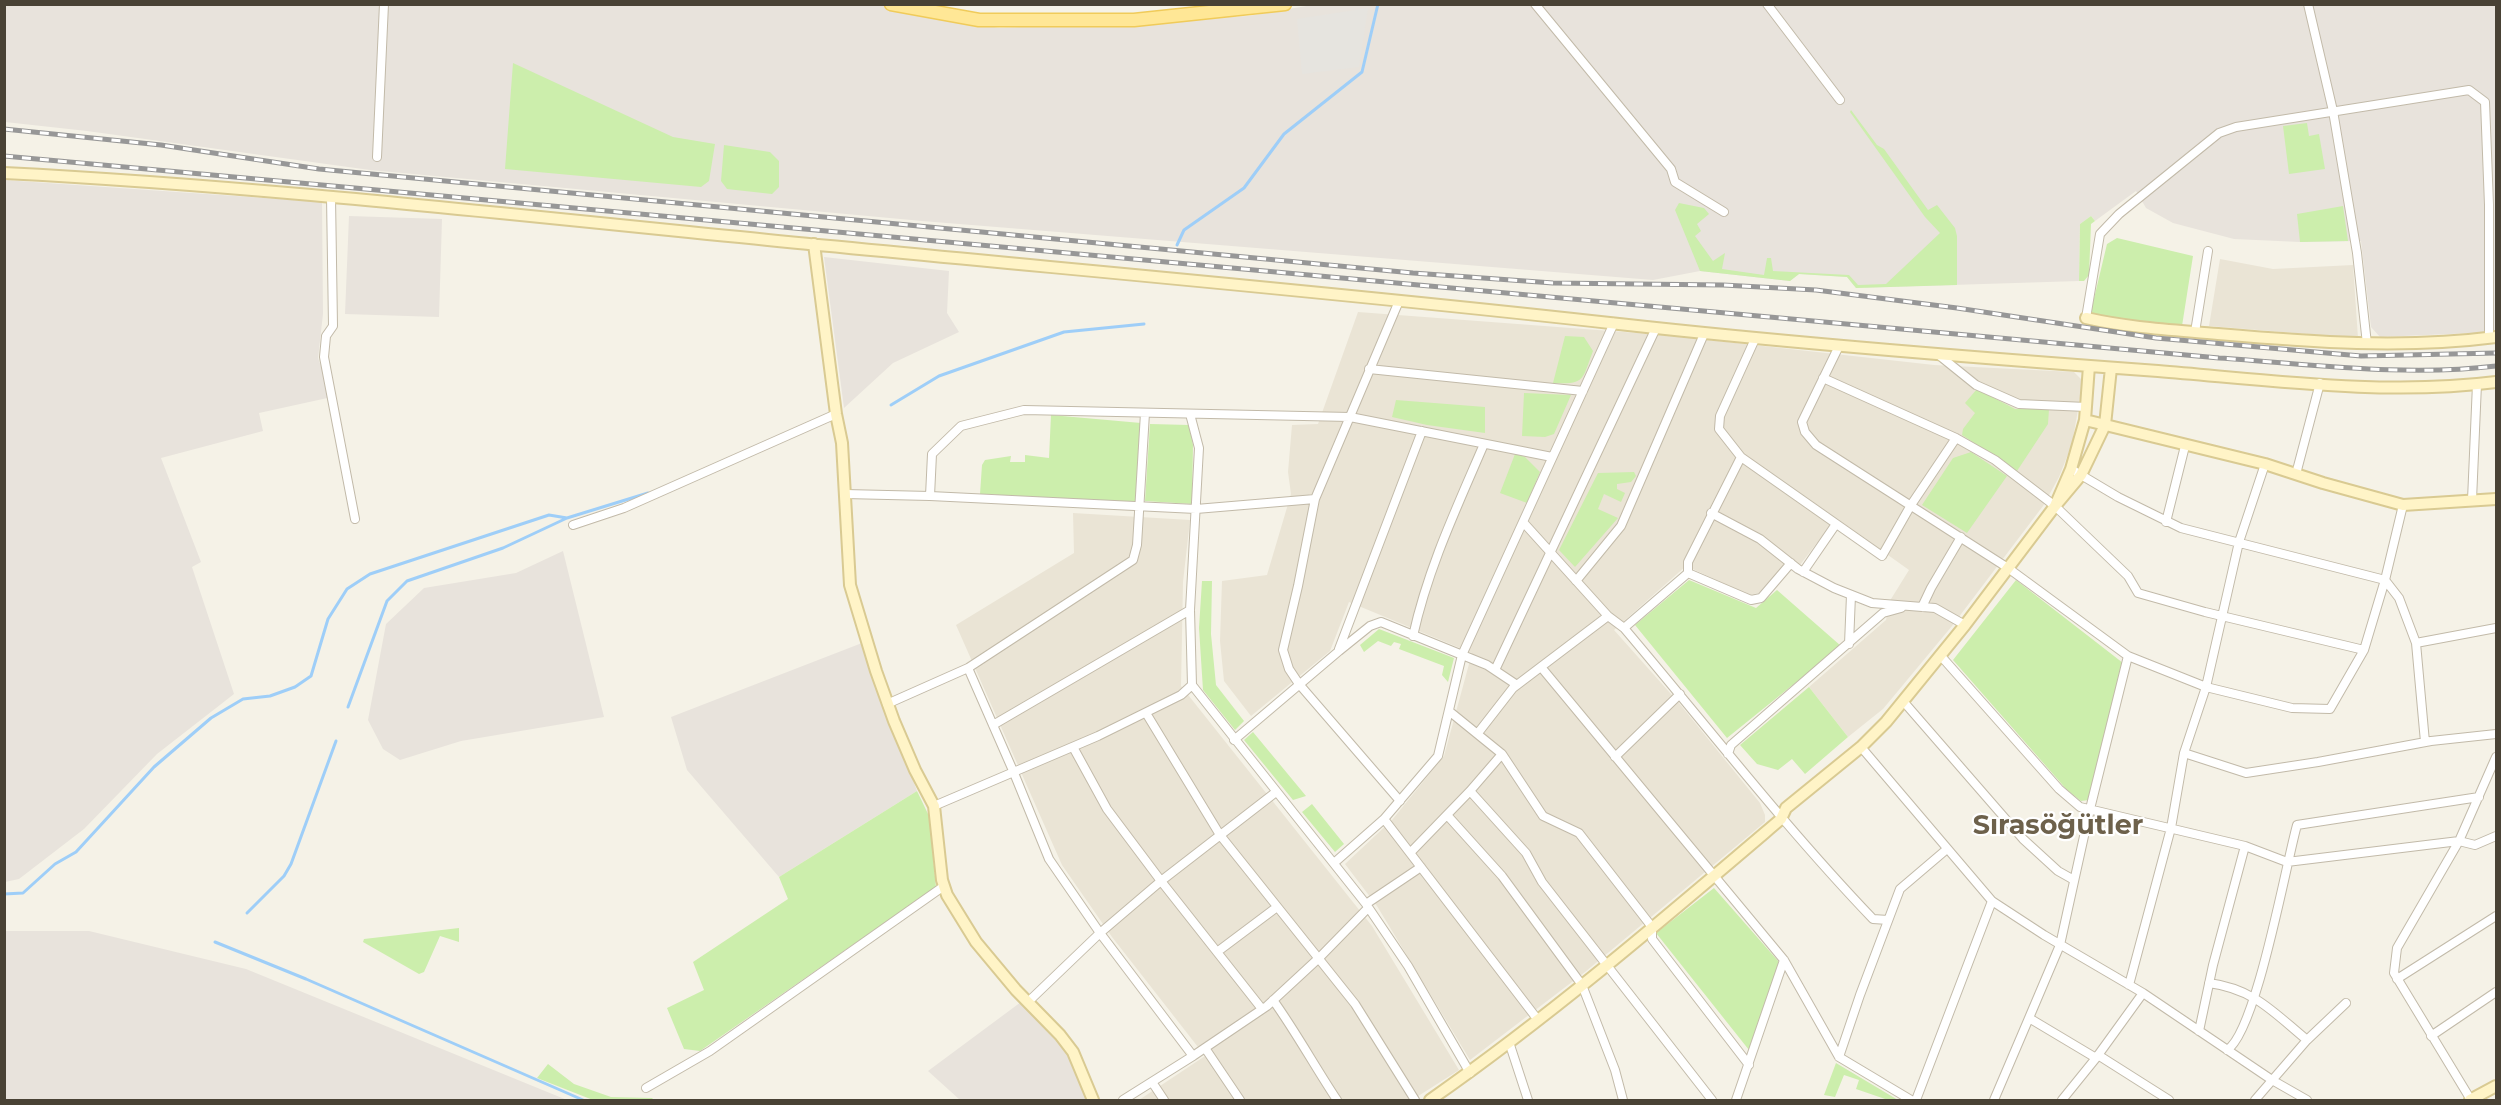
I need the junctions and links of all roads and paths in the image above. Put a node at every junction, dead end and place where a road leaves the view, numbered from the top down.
1 (384, 4) edge
2 (891, 4) edge
3 (1285, 4) edge
4 (1536, 4) edge
5 (1767, 4) edge
6 (2308, 4) edge
7 (1840, 100) dead end
8 (2333, 111) junction
9 (376, 157) dead end
10 (4, 173) edge
11 (331, 197) junction
12 (1724, 212) dead end
13 (814, 244) junction
14 (2208, 251) dead end
15 (1399, 301) junction
16 (2086, 318) joint
17 (1614, 323) junction
18 (1656, 328) junction
19 (2195, 332) junction
20 (1704, 334) junction
21 (2493, 338) edge
22 (1755, 339) junction
23 (2367, 344) junction
24 (1839, 346) junction
25 (1940, 356) junction
26 (2089, 366) junction
27 (2110, 368) junction
28 (1369, 369) junction
29 (1823, 378) junction
30 (2496, 382) edge
31 (2320, 383) junction
32 (2477, 384) junction
33 (1583, 391) junction
34 (2086, 407) junction
35 (1145, 413) junction
36 (836, 414) junction
37 (1190, 414) junction
38 (1350, 417) junction
39 (2085, 420) junction
40 (2105, 425) junction
41 (1422, 431) junction
42 (1956, 438) junction
43 (1484, 444) junction
44 (2185, 446) junction
45 (1741, 457) junction
46 (1552, 458) junction
47 (2265, 464) junction
48 (2071, 469) junction
49 (2296, 474) junction
50 (2081, 475) junction
51 (845, 494) junction
52 (930, 496) junction
53 (1315, 499) junction
54 (2496, 499) edge
55 (2472, 500) junction
56 (1911, 505) junction
57 (2403, 505) junction
58 (2055, 506) junction
59 (1140, 507) junction
60 (1196, 509) junction
61 (1711, 513) junction
62 (355, 519) dead end
63 (1523, 522) junction
64 (2166, 522) junction
65 (1836, 524) junction
66 (573, 525) dead end
67 (1961, 537) junction
68 (2239, 542) junction
69 (1550, 552) junction
70 (1791, 563) junction
71 (2008, 568) junction
72 (1803, 572) junction
73 (1688, 573) junction
74 (1576, 580) junction
75 (2385, 580) junction
76 (1851, 595) junction
77 (1906, 606) junction
78 (1922, 607) junction
79 (1190, 610) junction
80 (2221, 615) junction
81 (1608, 616) junction
82 (1965, 625) junction
83 (1624, 628) junction
84 (2496, 628) edge
85 (1413, 636) junction
86 (2416, 643) junction
87 (1849, 644) junction
88 (2364, 650) junction
89 (1338, 651) junction
90 (1462, 655) junction
91 (1940, 655) junction
92 (2128, 656) junction
93 (1541, 667) junction
94 (968, 668) junction
95 (1495, 670) junction
96 (1299, 684) junction
97 (1192, 685) junction
98 (1517, 685) junction
99 (2206, 687) junction
100 (1680, 694) junction
101 (1903, 701) junction
102 (887, 704) junction
103 (1449, 711) junction
104 (1146, 713) junction
105 (993, 725) junction
106 (1478, 734) junction
107 (2496, 734) edge
108 (1234, 740) junction
109 (2425, 742) junction
110 (1073, 747) junction
111 (1861, 747) junction
112 (2184, 753) junction
113 (1502, 754) junction
114 (1728, 754) junction
115 (1615, 757) junction
116 (2496, 757) edge
117 (1014, 772) junction
118 (1470, 791) junction
119 (1276, 792) junction
120 (2479, 797) junction
121 (1400, 801) junction
122 (934, 806) junction
123 (2090, 809) junction
124 (1447, 815) junction
125 (1384, 819) junction
126 (1780, 819) junction
127 (2170, 828) junction
128 (1220, 835) junction
129 (2496, 836) edge
130 (2459, 841) junction
131 (2245, 846) junction
132 (1947, 849) junction
133 (1410, 853) junction
134 (2287, 862) junction
135 (1334, 863) junction
136 (1421, 867) junction
137 (1713, 877) junction
138 (2074, 880) junction
139 (1161, 881) junction
140 (944, 886) junction
141 (1992, 901) junction
142 (1367, 906) junction
143 (1277, 907) junction
144 (2496, 916) edge
145 (1888, 920) junction
146 (1652, 927) junction
147 (1100, 933) junction
148 (2060, 945) junction
149 (1217, 952) junction
150 (1318, 959) junction
151 (1784, 960) junction
152 (1606, 965) junction
153 (2397, 979) junction
154 (2209, 983) junction
155 (1582, 985) junction
156 (2129, 985) junction
157 (2496, 992) edge
158 (2143, 993) junction
159 (2254, 996) junction
160 (1273, 1000) junction
161 (1028, 1002) junction
162 (2346, 1003) dead end
163 (1262, 1009) junction
164 (2029, 1018) junction
165 (1538, 1020) junction
166 (2199, 1031) junction
167 (2431, 1036) junction
168 (2307, 1040) junction
169 (1509, 1042) junction
170 (1205, 1048) junction
171 (2227, 1050) junction
172 (1193, 1056) junction
173 (1839, 1057) junction
174 (2097, 1057) junction
175 (1749, 1065) junction
176 (1470, 1073) junction
177 (2272, 1080) junction
178 (1152, 1082) junction
179 (2496, 1086) edge
180 (646, 1088) dead end
181 (2470, 1100) edge
182 (1093, 1101) edge
183 (1123, 1101) edge
184 (1164, 1101) edge
185 (1240, 1101) edge
186 (1337, 1101) edge
187 (1415, 1101) edge
188 (1430, 1101) edge
189 (1528, 1101) edge
190 (1623, 1101) edge
191 (1712, 1101) edge
192 (1736, 1101) edge
193 (1911, 1101) edge
194 (1916, 1101) edge
195 (1994, 1101) edge
196 (2062, 1101) edge
197 (2169, 1101) edge
198 (2254, 1101) edge
199 (2307, 1101) edge

1 - 9 street
2 - 3 main road
4 - 12 street
5 - 7 street
6 - 8 street
8 - 16 street
8 - 21 street
8 - 23 street
10 - 11 street
11 - 13 street
11 - 62 street
13 - 15 street
13 - 36 street
14 - 19 street
15 - 17 street
15 - 28 street
16 - 19 street
17 - 18 street
17 - 33 street
18 - 20 street
18 - 69 street
19 - 23 street
20 - 22 street
20 - 74 street
21 - 23 street
22 - 24 street
22 - 45 street
24 - 25 street
24 - 29 street
25 - 26 street
25 - 34 street
26 - 27 street
26 - 34 street
27 - 31 street
27 - 40 street
28 - 33 street
28 - 38 street
29 - 42 street
29 - 56 street
30 - 32 street
31 - 32 street
31 - 49 street
32 - 55 street
33 - 46 street
34 - 39 street
35 - 37 street
35 - 52 street
35 - 59 street
36 - 51 street
36 - 66 street
37 - 38 street
37 - 60 street
38 - 41 street
38 - 53 street
39 - 40 street
39 - 48 street
40 - 44 street
40 - 50 street
41 - 43 street
41 - 89 street
42 - 56 street
42 - 58 street
43 - 46 street
43 - 85 street
44 - 47 street
44 - 64 street
45 - 61 street
45 - 65 street
46 - 63 street
47 - 49 street
47 - 68 street
48 - 50 street
48 - 58 street
49 - 57 street
50 - 58 street
50 - 64 street
51 - 52 street
51 - 102 street
52 - 59 street
53 - 60 street
53 - 96 street
54 - 55 street
55 - 57 street
56 - 65 street
56 - 67 street
57 - 75 street
58 - 71 street
58 - 80 street
59 - 60 street
59 - 94 street
60 - 79 street
61 - 70 street
61 - 73 street
63 - 69 street
63 - 90 street
64 - 68 street
65 - 72 street
67 - 71 street
67 - 78 street
68 - 75 street
68 - 80 street
69 - 74 street
69 - 95 street
70 - 72 street
70 - 73 street
71 - 82 street
71 - 92 street
72 - 76 street
73 - 83 street
74 - 81 street
75 - 86 street
75 - 88 street
76 - 77 street
76 - 87 street
77 - 78 street
77 - 87 street
78 - 82 street
79 - 97 street
79 - 105 street
80 - 88 street
80 - 99 street
81 - 83 street
81 - 93 street
82 - 91 street
83 - 100 street
84 - 86 street
85 - 89 street
85 - 90 street
86 - 109 street
87 - 114 street
88 - 99 street
89 - 96 street
90 - 95 street
90 - 103 street
91 - 101 street
91 - 123 street
92 - 99 street
92 - 123 street
93 - 98 street
93 - 115 street
94 - 102 street
94 - 105 street
95 - 98 street
96 - 108 street
96 - 121 street
97 - 104 street
97 - 108 street
98 - 106 street
99 - 112 street
100 - 114 street
100 - 115 street
101 - 111 street
101 - 138 street
102 - 122 street
103 - 106 street
103 - 121 street
104 - 110 street
104 - 128 street
105 - 117 street
106 - 113 street
107 - 109 street
108 - 119 street
109 - 112 street
110 - 117 street
110 - 139 street
111 - 126 street
111 - 132 street
112 - 127 street
113 - 118 street
113 - 146 street
114 - 126 street
115 - 137 street
116 - 120 street
117 - 122 street
117 - 147 street
118 - 124 street
118 - 152 street
119 - 128 street
119 - 135 street
120 - 130 street
120 - 134 street
121 - 125 street
122 - 140 street
123 - 127 street
123 - 138 street
124 - 133 street
124 - 155 street
125 - 133 street
125 - 135 street
126 - 137 street
126 - 145 street
127 - 131 street
127 - 156 street
128 - 139 street
128 - 143 street
129 - 130 street
130 - 134 street
130 - 153 street
131 - 134 street
131 - 154 street
132 - 141 street
132 - 145 street
133 - 136 street
134 - 159 street
135 - 142 street
136 - 142 street
136 - 165 street
137 - 146 street
137 - 151 street
138 - 148 street
139 - 147 street
139 - 149 street
140 - 161 street
140 - 180 street
141 - 148 street
141 - 194 street
142 - 150 street
142 - 176 street
143 - 149 street
143 - 150 street
144 - 153 street
145 - 173 street
146 - 152 street
146 - 175 street
147 - 161 street
147 - 172 street
148 - 156 street
148 - 164 street
149 - 163 street
150 - 160 street
150 - 187 street
151 - 173 street
151 - 175 street
152 - 155 street
152 - 191 street
153 - 167 street
154 - 159 street
154 - 166 street
155 - 165 street
155 - 190 street
156 - 158 street
157 - 167 street
158 - 166 street
158 - 174 street
159 - 168 street
159 - 171 street
160 - 163 street
160 - 186 street
161 - 182 street
162 - 168 street
163 - 170 street
164 - 174 street
164 - 195 street
165 - 169 street
166 - 171 street
167 - 181 street
168 - 177 street
169 - 176 street
169 - 189 street
170 - 172 street
170 - 185 street
171 - 177 street
172 - 178 street
173 - 193 street
174 - 196 street
174 - 197 street
175 - 192 street
176 - 188 street
177 - 198 street
177 - 199 street
178 - 183 street
178 - 184 street
179 - 181 street

